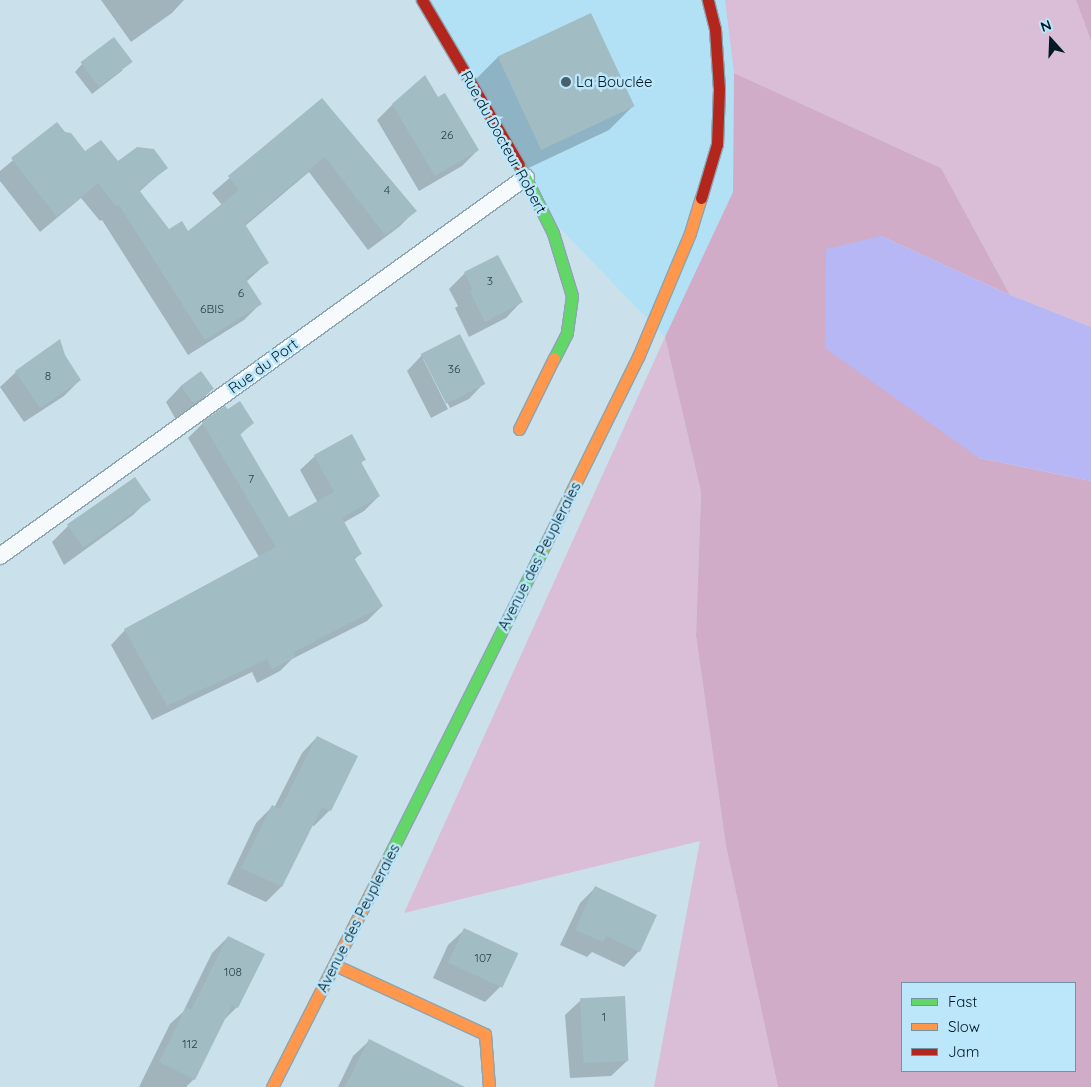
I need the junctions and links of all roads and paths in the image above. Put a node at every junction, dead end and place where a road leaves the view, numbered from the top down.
1 (422, 0) edge
2 (708, 0) edge
3 (526, 177) junction
4 (519, 430) dead end
5 (0, 556) edge
6 (335, 965) junction
7 (272, 1087) edge
8 (489, 1087) edge

1 - 3 street, Rue du Docteur Robert
2 - 6 street, Avenue des Peupleraies
3 - 4 street, Rue du Docteur Robert
3 - 5 lane, Rue du Port
6 - 7 street, Avenue des Peupleraies
6 - 8 street

